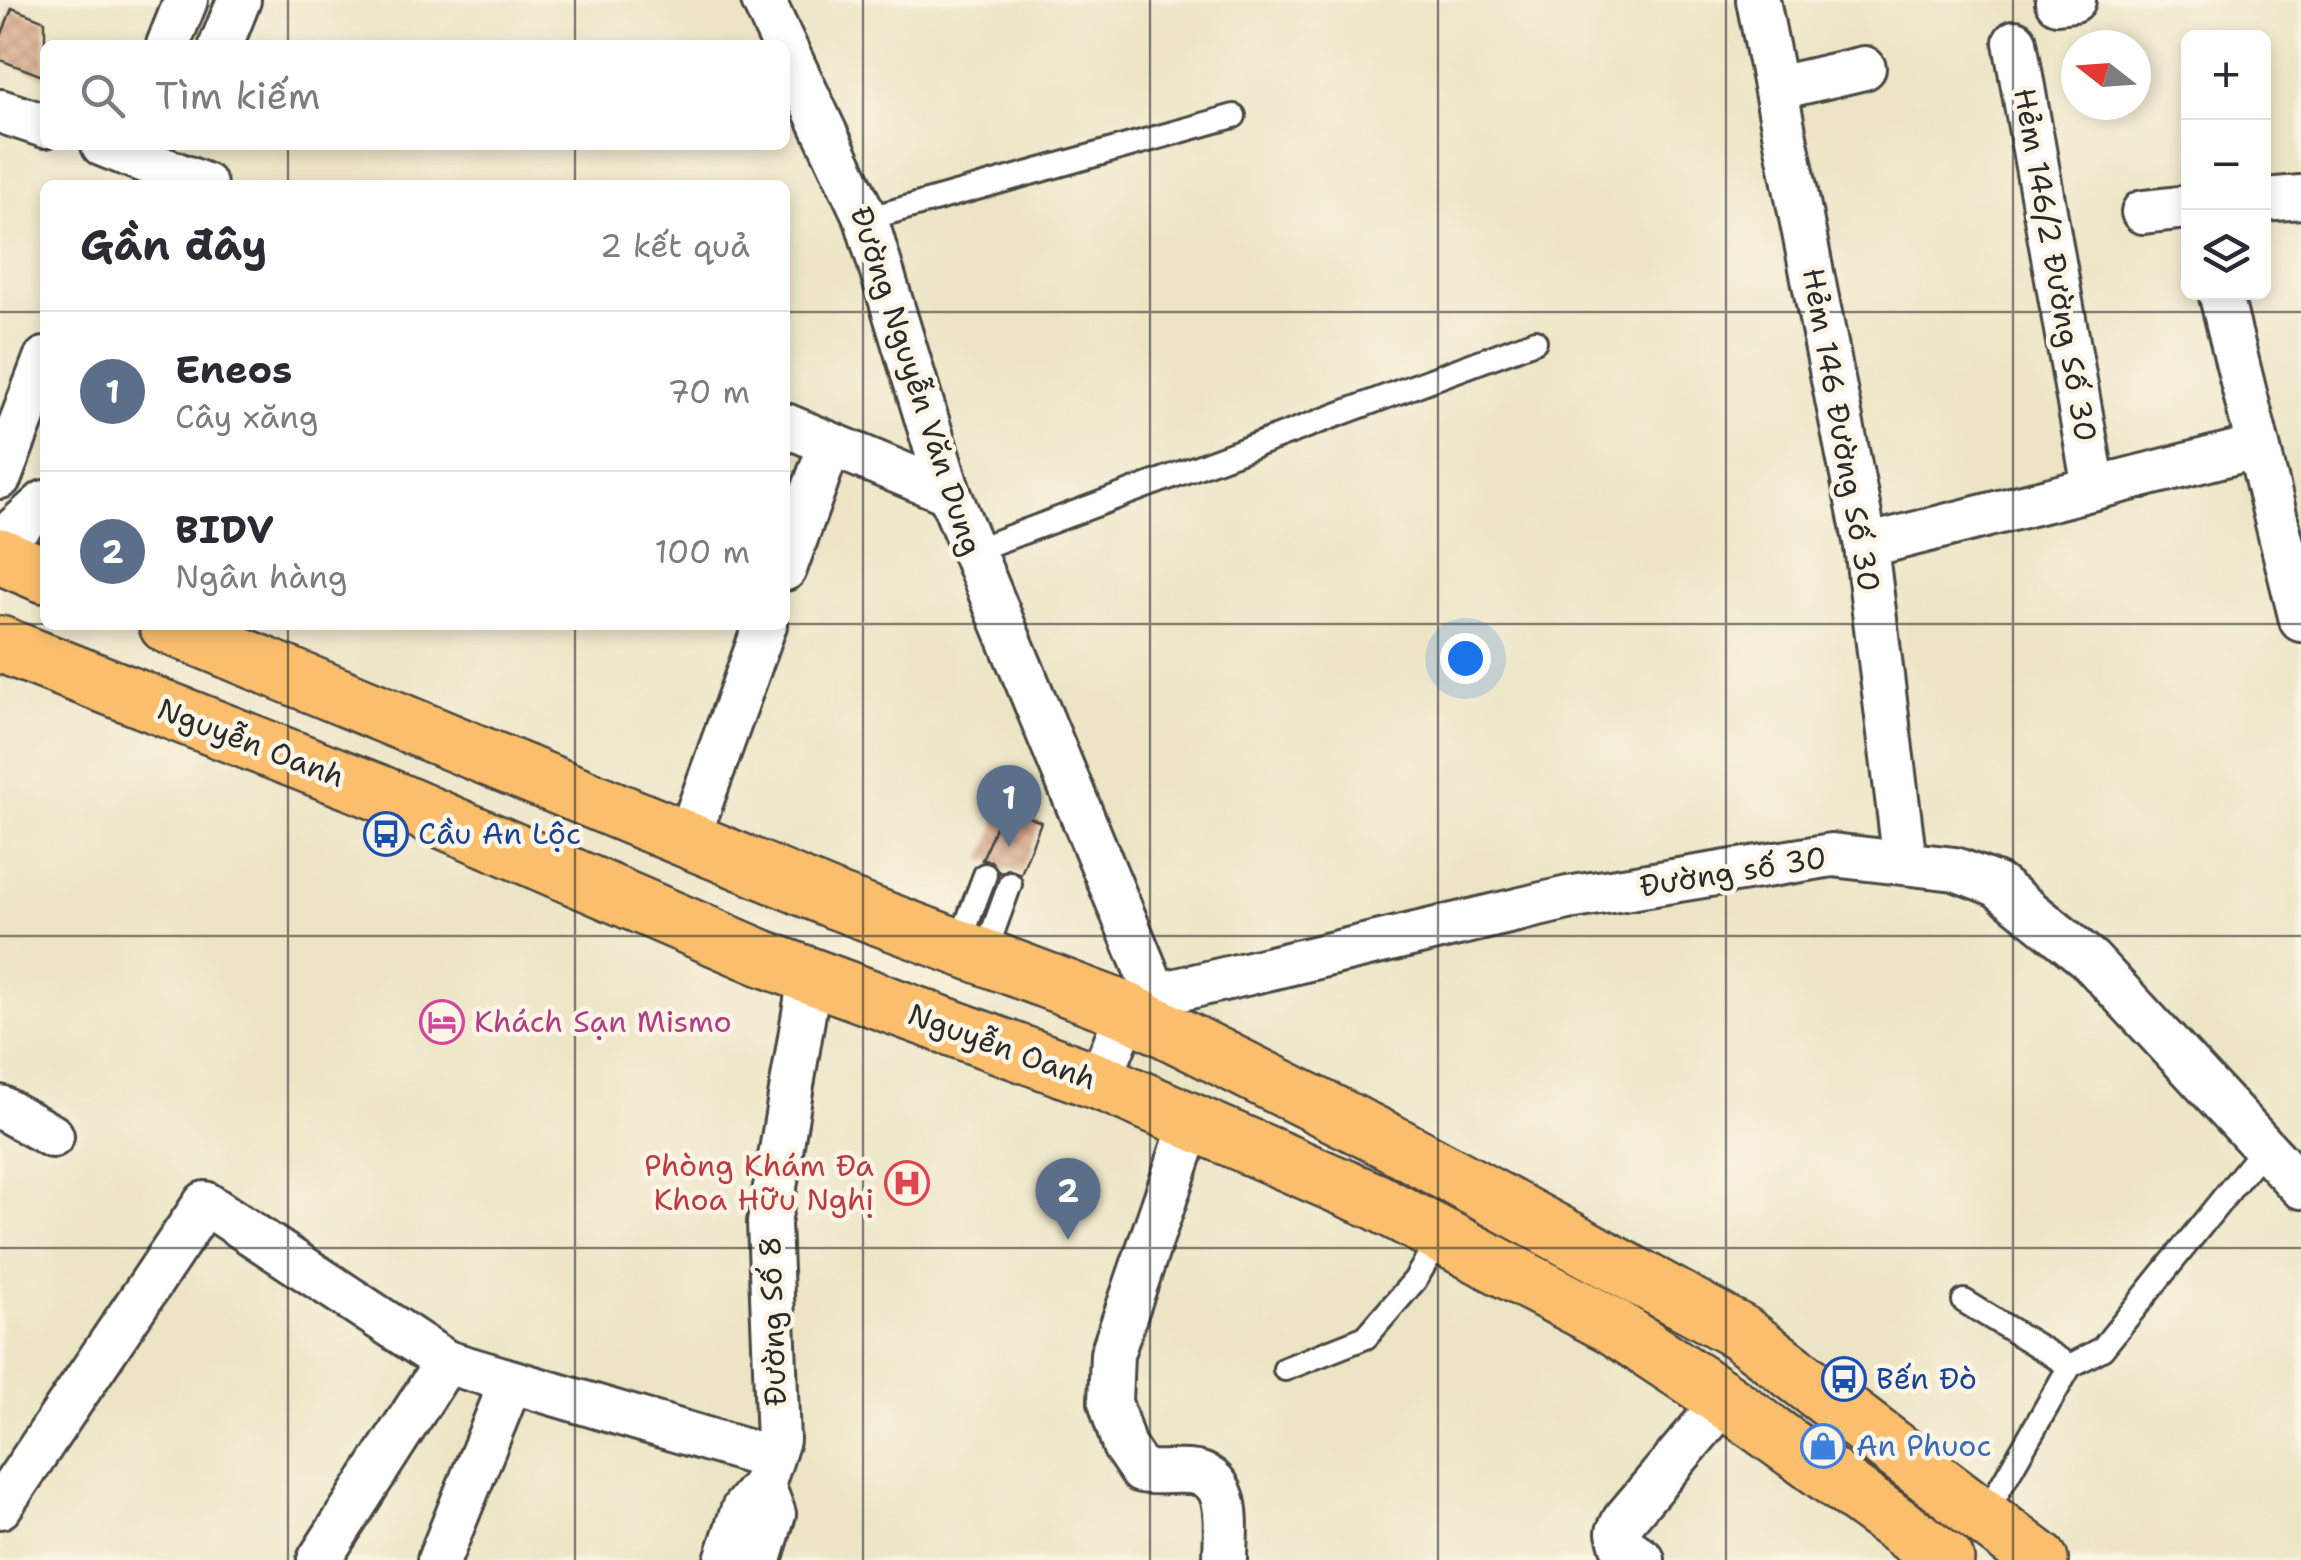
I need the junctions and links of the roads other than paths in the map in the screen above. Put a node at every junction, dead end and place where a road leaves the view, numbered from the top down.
1 (186, 0) edge
2 (239, 0) edge
3 (763, 0) edge
4 (1758, 0) edge
5 (170, 40) edge
6 (223, 40) edge
7 (781, 40) edge
8 (2015, 42) dead end
9 (790, 59) edge
10 (1864, 68) dead end
11 (1778, 88) junction
12 (0, 112) edge
13 (1234, 116) dead end
14 (40, 124) edge
15 (117, 157) edge
16 (182, 172) edge
17 (2301, 197) edge
18 (2271, 199) edge
19 (2181, 209) edge
20 (2143, 212) dead end
21 (866, 219) junction
22 (2222, 300) edge
23 (1535, 341) dead end
24 (40, 372) edge
25 (790, 428) edge
26 (830, 444) junction
27 (2256, 447) junction
28 (0, 477) edge
29 (2094, 488) junction
30 (948, 493) junction
31 (40, 506) edge
32 (2292, 541) edge
33 (0, 542) edge
34 (1866, 546) junction
35 (972, 551) junction
36 (790, 554) edge
37 (0, 556) edge
38 (40, 573) edge
39 (2301, 620) edge
40 (179, 630) edge
41 (763, 630) edge
42 (0, 644) edge
43 (688, 839) junction
44 (1905, 863) junction
45 (985, 875) dead end
46 (1010, 884) dead end
47 (838, 902) junction
48 (970, 952) junction
49 (810, 977) junction
50 (1142, 1003) junction
51 (1099, 1082) junction
52 (0, 1107) edge
53 (1191, 1124) junction
54 (52, 1136) dead end
55 (2262, 1150) junction
56 (2301, 1187) edge
57 (1442, 1235) junction
58 (1964, 1302) dead end
59 (446, 1362) junction
60 (2070, 1366) junction
61 (1285, 1369) dead end
62 (511, 1382) junction
63 (1725, 1400) junction
64 (766, 1472) junction
65 (0, 1506) edge
66 (1984, 1518) junction
67 (318, 1560) edge
68 (439, 1560) edge
69 (726, 1560) edge
70 (760, 1560) edge
71 (1224, 1560) edge
72 (1643, 1560) edge
73 (1946, 1560) edge
74 (2040, 1560) edge

1 - 5 street
2 - 6 street
3 - 7 street, Đường Nguyễn Văn Dung
4 - 11 street, Hẻm 146 Đường Số 30
8 - 29 street, Hẻm 146/2 Đường Số 30
9 - 21 street, Đường Nguyễn Văn Dung
10 - 11 street
11 - 34 street, Hẻm 146 Đường Số 30
12 - 14 street
13 - 21 lane
15 - 16 street
17 - 18 street
19 - 20 street
21 - 30 street, Đường Nguyễn Văn Dung
22 - 27 street
23 - 35 lane
24 - 28 street
25 - 26 street
26 - 30 street
26 - 36 street
27 - 29 street
27 - 32 street
29 - 34 street
30 - 35 street, Đường Nguyễn Văn Dung
31 - 33 street
32 - 39 street
34 - 44 street, Hẻm 146 Đường Số 30
35 - 50 street, Đường Nguyễn Văn Dung
37 - 38 main road
40 - 43 main road
41 - 43 street
42 - 49 main road, Nguyễn Oanh
43 - 47 main road
44 - 50 street, Đường số 30
44 - 55 street, Đường số 30
45 - 48 lane
46 - 48 lane
47 - 48 main road
47 - 49 main road
48 - 50 main road
49 - 51 main road, Nguyễn Oanh
49 - 64 street, Đường Số 8
50 - 51 street
50 - 66 main road
51 - 53 main road, Nguyễn Oanh
52 - 54 street
53 - 57 main road, Nguyễn Oanh
53 - 71 street
55 - 56 street, Đường số 30
55 - 60 lane
57 - 61 lane
57 - 63 main road, Nguyễn Oanh
58 - 60 lane
59 - 62 street
59 - 65 street
59 - 67 street
60 - 66 lane
62 - 64 street
62 - 68 street
63 - 72 street
63 - 73 main road, Nguyễn Oanh
64 - 69 street
64 - 70 street
66 - 74 main road

